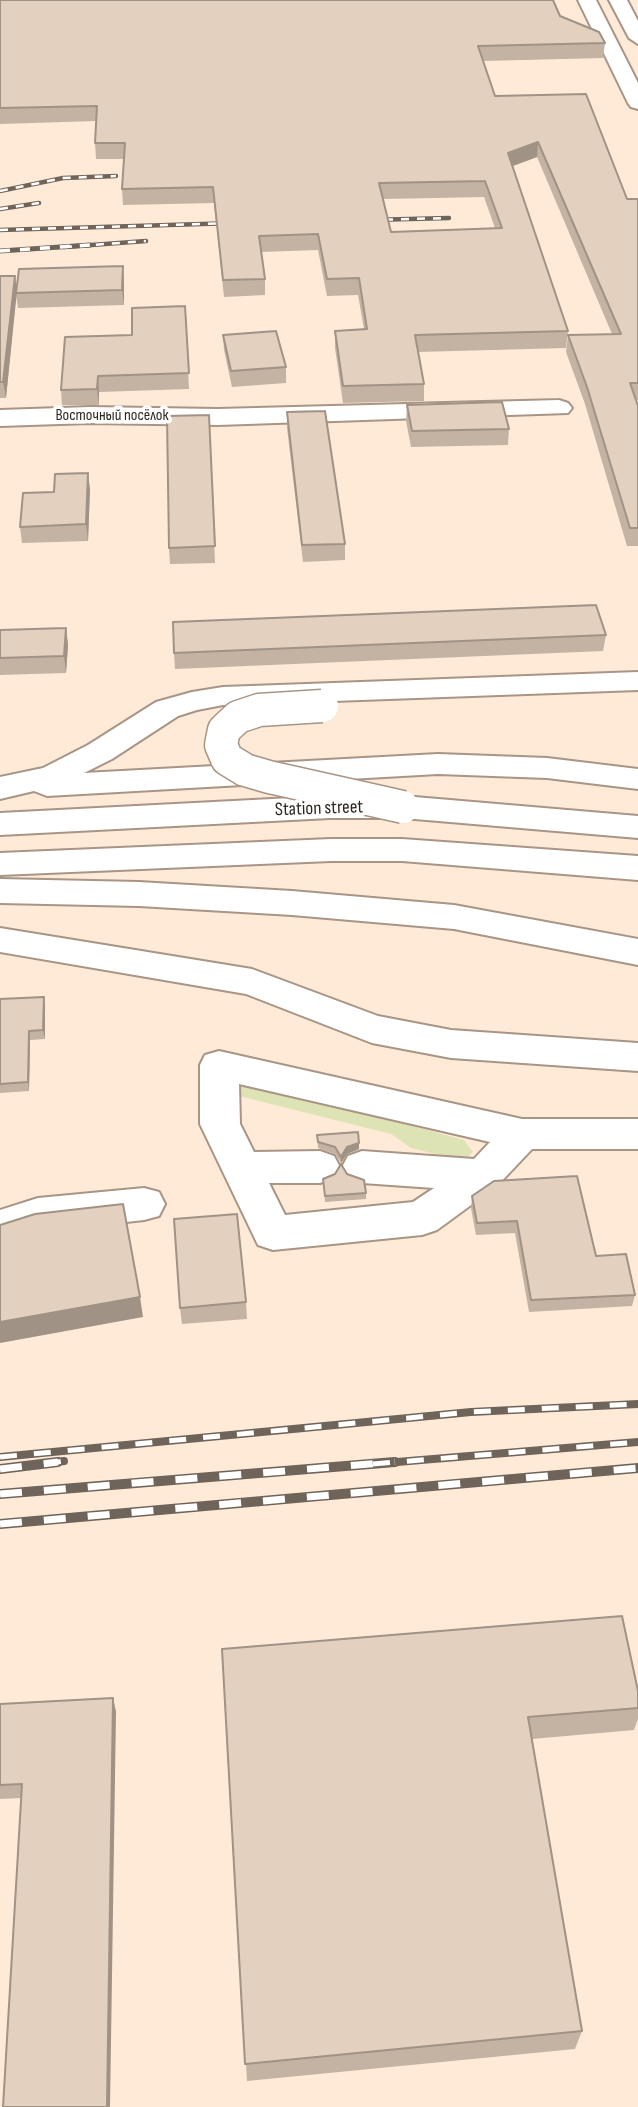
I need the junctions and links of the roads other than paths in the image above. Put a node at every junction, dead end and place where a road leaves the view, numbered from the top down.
1 (587, 0) edge
2 (618, 0) edge
3 (638, 38) edge
4 (638, 103) edge
5 (559, 408) dead end
6 (0, 418) edge
7 (638, 681) edge
8 (638, 694) edge
9 (638, 779) edge
10 (0, 789) edge
11 (403, 807) junction
12 (0, 824) edge
13 (638, 827) edge
14 (0, 864) edge
15 (638, 868) edge
16 (0, 891) edge
17 (0, 940) edge
18 (638, 952) edge
19 (638, 1057) edge
20 (522, 1134) junction
21 (638, 1134) edge
22 (320, 1167) dead end
23 (362, 1167) dead end
24 (242, 1168) junction
25 (482, 1175) junction
26 (144, 1203) dead end
27 (0, 1227) edge

1 - 4 main road
2 - 3 main road
5 - 6 main road, Восточный посёлок
7 - 10 main road
8 - 11 main road, bridge
9 - 10 main road
11 - 12 main road, Station street, bridge
11 - 13 main road, Station street
14 - 15 main road
16 - 18 main road
17 - 19 main road
20 - 21 main road
20 - 24 main road
20 - 25 main road
22 - 24 main road
23 - 25 main road
24 - 25 main road
26 - 27 main road

